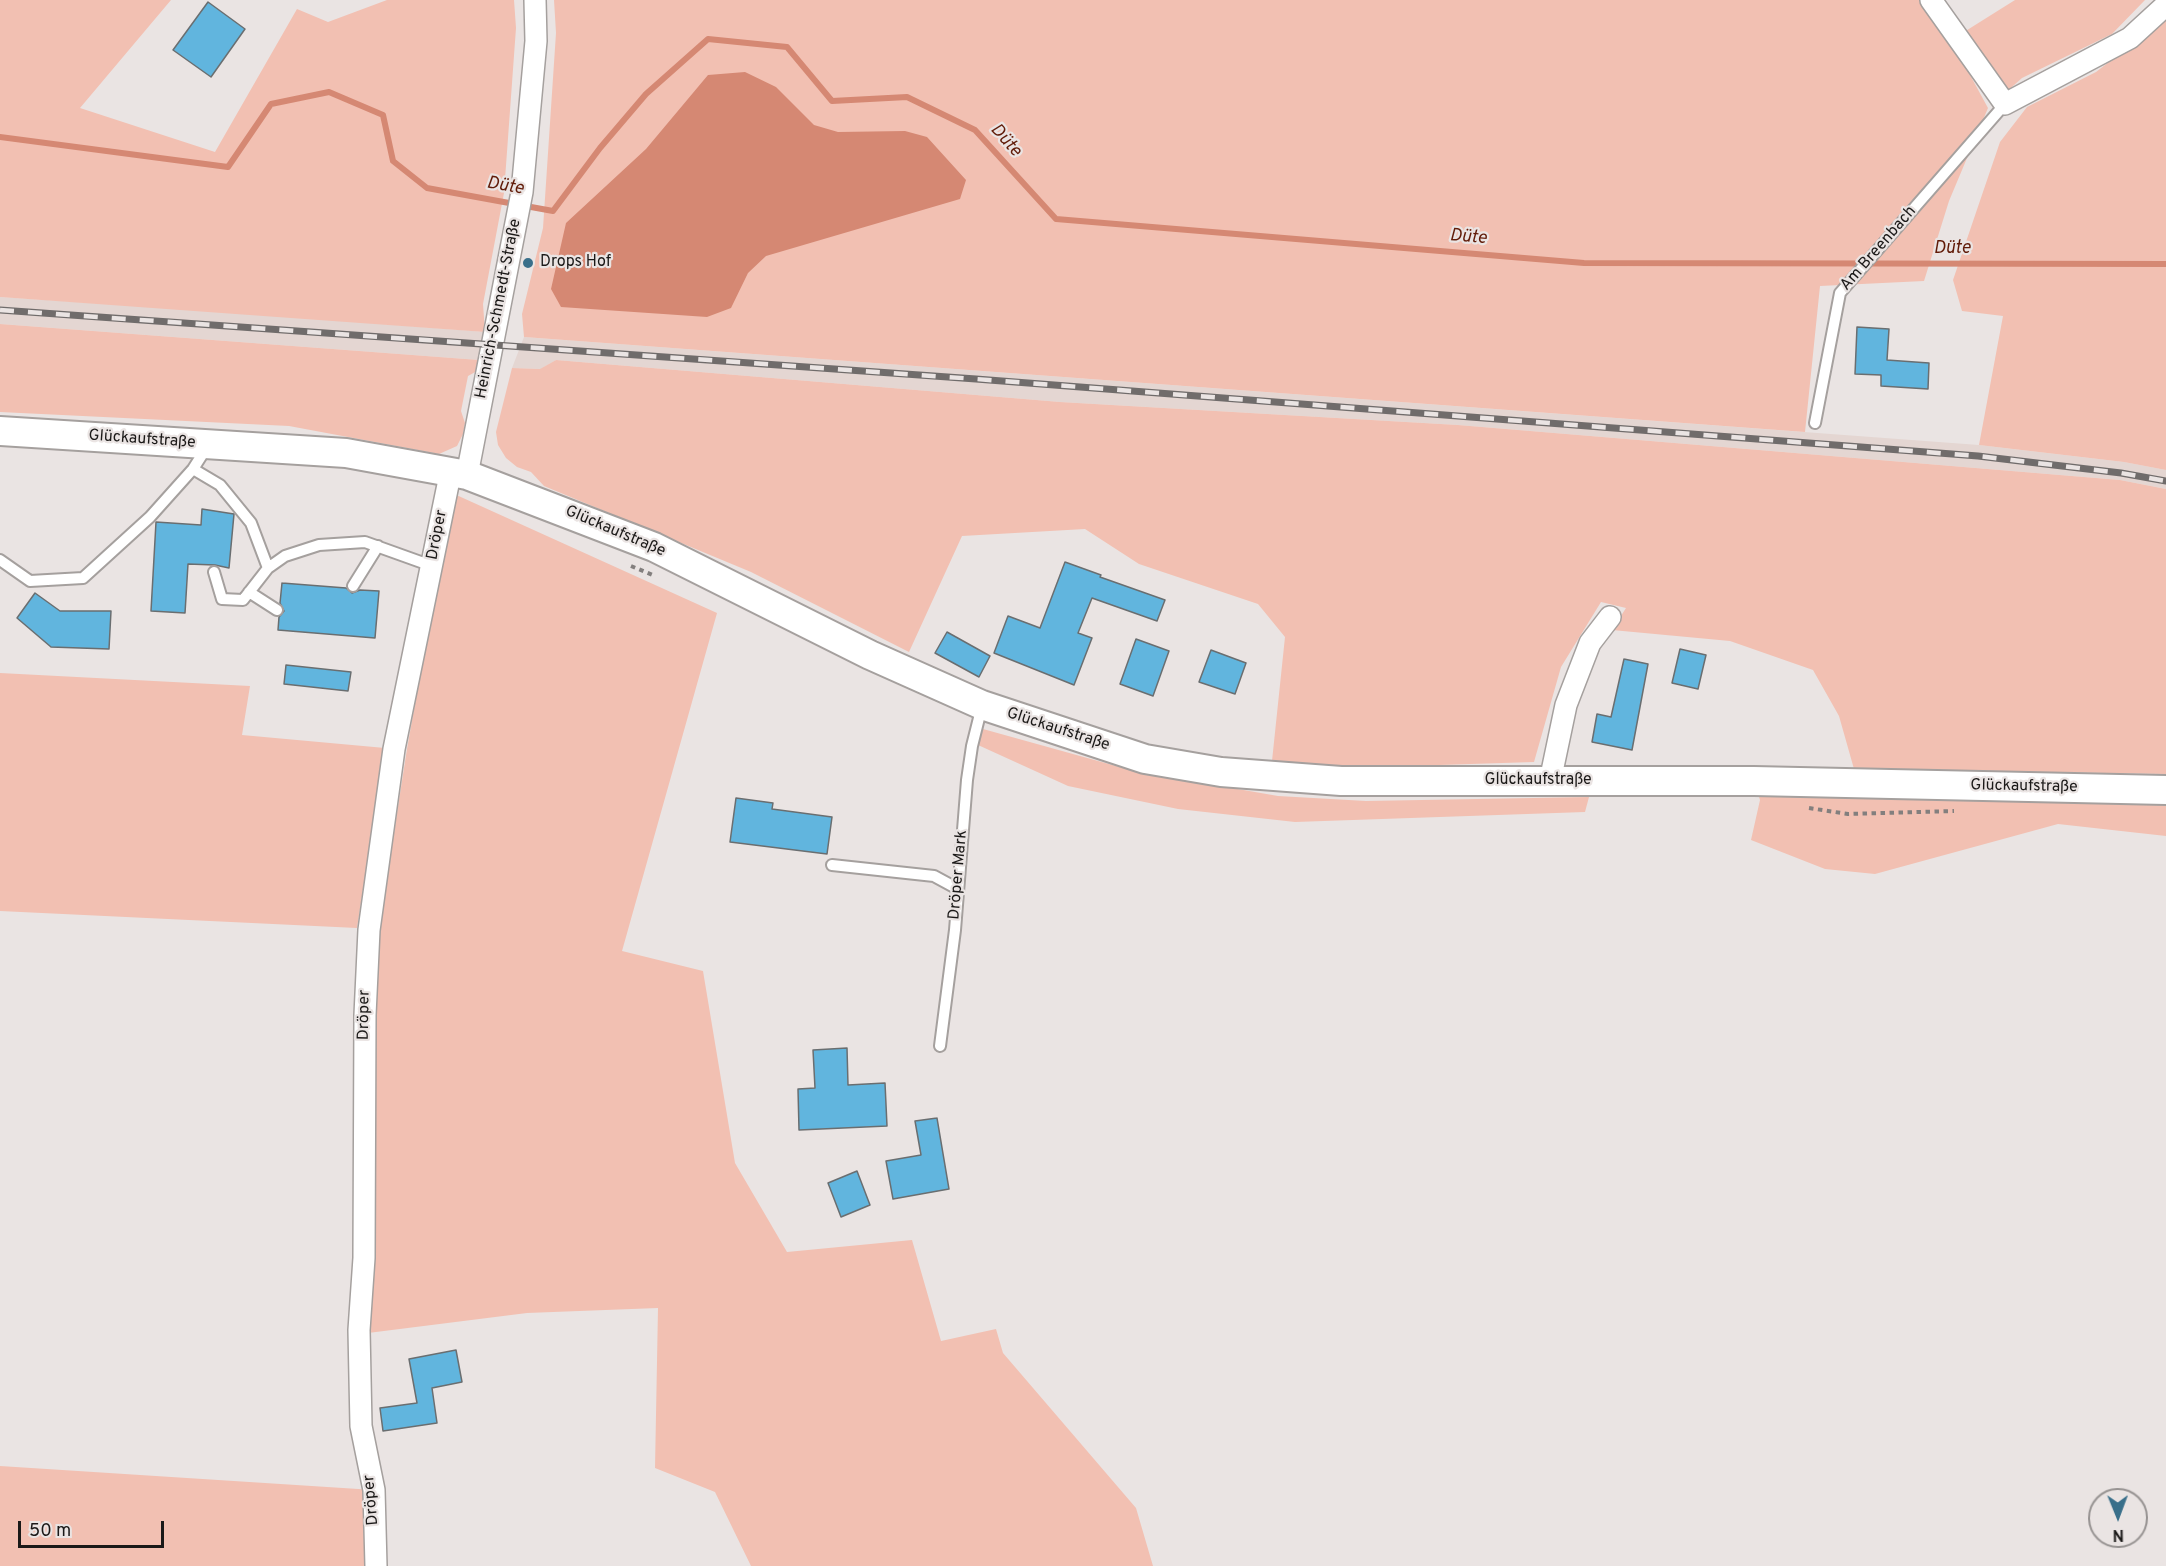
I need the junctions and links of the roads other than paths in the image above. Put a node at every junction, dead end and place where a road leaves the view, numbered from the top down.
1 (535, 0) edge
2 (1931, 0) edge
3 (2166, 4) edge
4 (2004, 104) junction
5 (1815, 423) dead end
6 (0, 431) edge
7 (209, 444) junction
8 (193, 469) junction
9 (459, 472) junction
10 (378, 546) junction
11 (0, 560) edge
12 (432, 566) junction
13 (267, 568) junction
14 (214, 572) dead end
15 (353, 586) dead end
16 (249, 592) junction
17 (277, 610) dead end
18 (1610, 617) dead end
19 (982, 705) junction
20 (1550, 781) junction
21 (2166, 790) edge
22 (832, 865) dead end
23 (958, 889) junction
24 (940, 1046) dead end
25 (376, 1566) edge

1 - 9 street, Heinrich-Schmedt-Straße
2 - 4 street
3 - 4 street, Am Breenbach
4 - 5 lane, Am Breenbach
6 - 7 main road, Glückaufstraße
7 - 8 lane
7 - 9 main road, Glückaufstraße
8 - 11 lane
8 - 13 lane
9 - 12 street, Dröper
9 - 19 main road, Glückaufstraße
10 - 12 lane
10 - 13 lane
10 - 15 lane
12 - 25 street, Dröper
13 - 16 lane
14 - 16 lane
16 - 17 lane
18 - 20 street
19 - 20 main road, Glückaufstraße
19 - 23 lane, Dröper Mark
20 - 21 main road, Glückaufstraße
22 - 23 lane
23 - 24 lane, Dröper Mark

